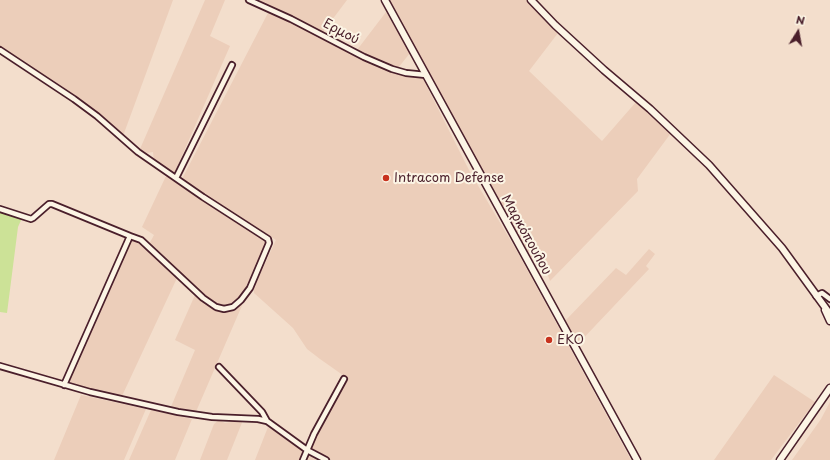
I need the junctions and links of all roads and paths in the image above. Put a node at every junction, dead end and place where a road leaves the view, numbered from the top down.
1 (249, 0) edge
2 (385, 0) edge
3 (531, 0) edge
4 (0, 50) edge
5 (232, 65) dead end
6 (426, 75) junction
7 (176, 178) junction
8 (0, 209) edge
9 (130, 236) junction
10 (816, 296) junction
11 (830, 299) edge
12 (824, 307) junction
13 (830, 314) edge
14 (830, 321) edge
15 (0, 366) edge
16 (219, 367) dead end
17 (344, 379) dead end
18 (64, 385) junction
19 (830, 388) edge
20 (267, 421) junction
21 (307, 450) junction
22 (303, 460) edge
23 (326, 460) edge
24 (637, 460) edge
25 (780, 460) edge

1 - 6 street, Ερμού
2 - 6 street, Μαρκόπουλου
3 - 10 street
4 - 7 street
5 - 7 street
6 - 24 street, Μαρκόπουλου
7 - 9 street
8 - 9 street
9 - 18 street
10 - 11 street
10 - 12 street
12 - 13 street
12 - 14 street
15 - 18 street
16 - 20 street
17 - 21 street
18 - 20 street
19 - 25 street
20 - 21 street
21 - 22 street
21 - 23 street

